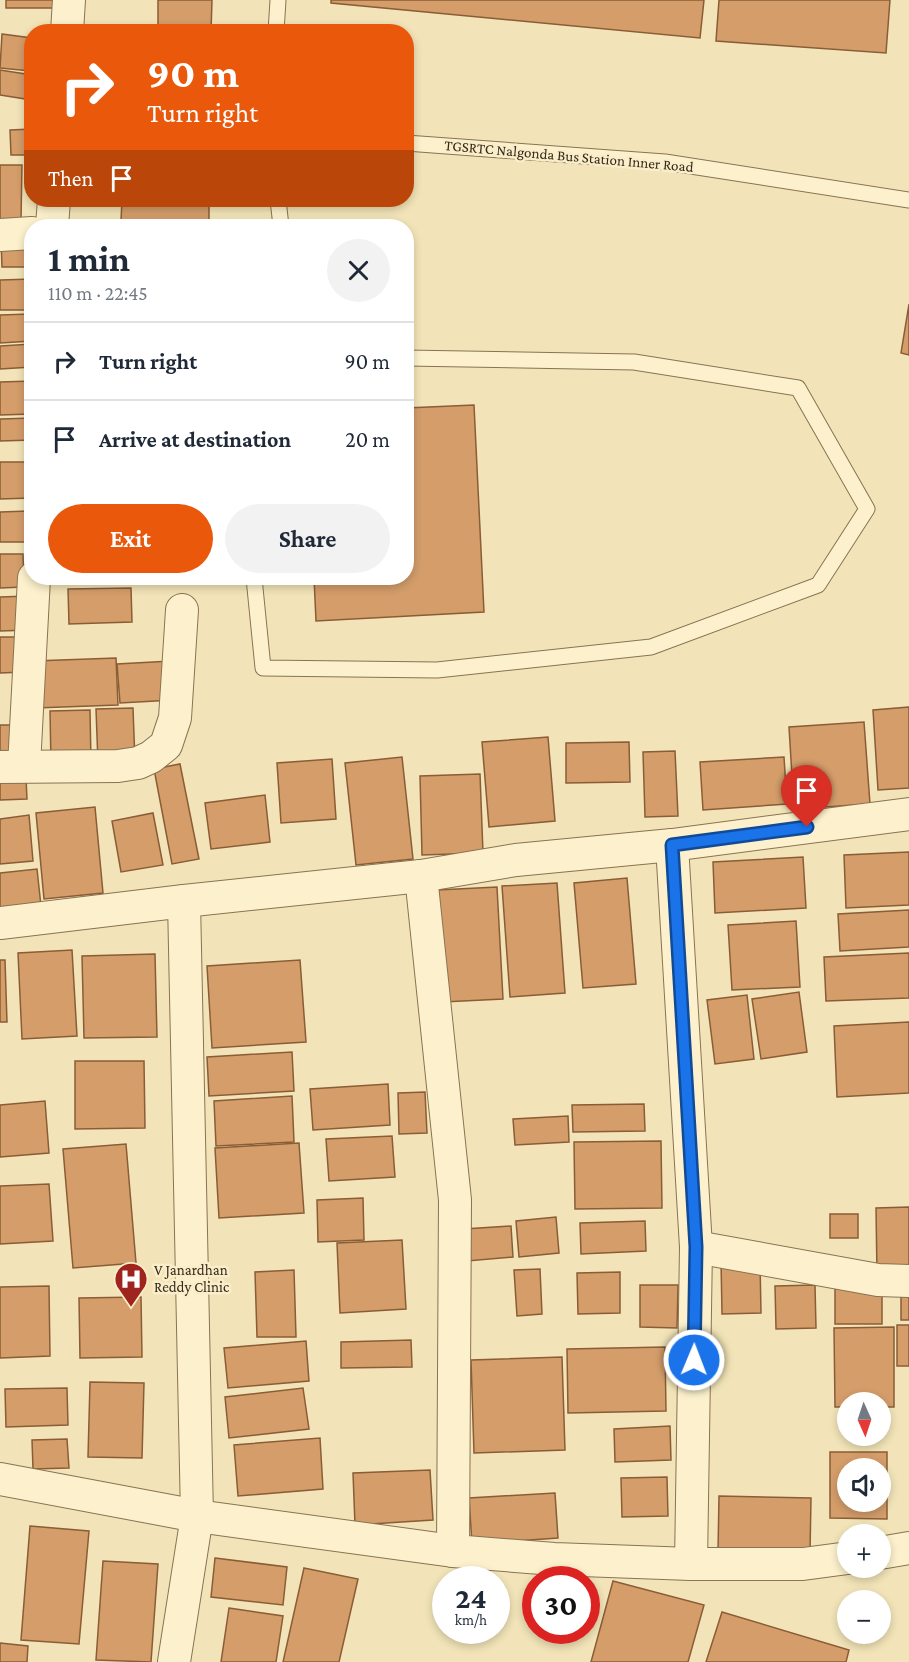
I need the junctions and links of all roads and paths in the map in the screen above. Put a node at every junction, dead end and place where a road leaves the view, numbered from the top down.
1 (69, 0) edge
2 (278, 0) edge
3 (68, 24) edge
4 (276, 24) edge
5 (414, 144) edge
6 (909, 200) edge
7 (24, 233) edge
8 (0, 234) edge
9 (414, 358) edge
10 (33, 585) edge
11 (255, 585) edge
12 (182, 610) dead end
13 (12, 766) edge
14 (909, 814) edge
15 (672, 845) junction
16 (421, 876) junction
17 (184, 900) junction
18 (0, 923) edge
19 (696, 1247) junction
20 (909, 1281) edge
21 (0, 1479) edge
22 (197, 1516) junction
23 (909, 1548) edge
24 (891, 1550) edge
25 (453, 1551) junction
26 (837, 1559) edge
27 (691, 1564) junction
28 (174, 1662) edge

1 - 3 street
2 - 4 lane
5 - 6 lane, TGSRTC Nalgonda Bus Station Inner Road
7 - 8 street
9 - 11 lane
10 - 13 street
12 - 13 street
14 - 15 street
15 - 16 street
15 - 19 street
16 - 17 street
16 - 25 street
17 - 18 street
17 - 22 street
19 - 20 street
19 - 27 street
21 - 22 street
22 - 25 street
22 - 28 street
23 - 24 street
25 - 27 street
26 - 27 street

